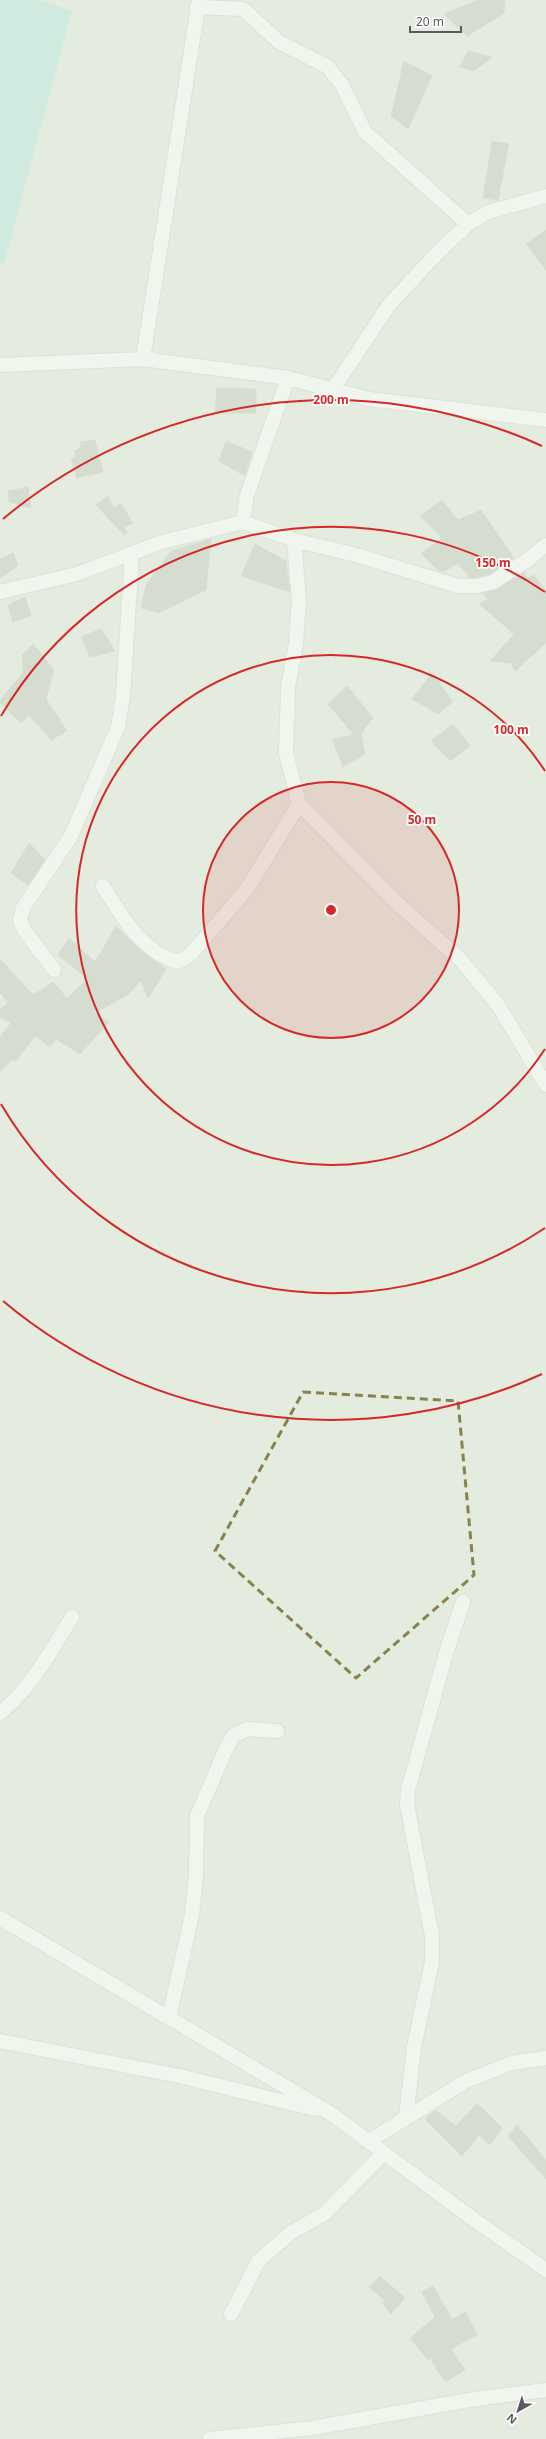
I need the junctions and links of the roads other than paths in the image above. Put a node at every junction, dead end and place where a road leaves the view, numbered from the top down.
1 (198, 3) edge
2 (546, 196) edge
3 (468, 224) junction
4 (143, 359) junction
5 (0, 365) edge
6 (288, 378) junction
7 (332, 391) junction
8 (546, 420) edge
9 (243, 522) junction
10 (294, 540) junction
11 (546, 545) edge
12 (132, 553) junction
13 (0, 592) edge
14 (299, 804) junction
15 (103, 886) dead end
16 (54, 970) dead end
17 (546, 1085) edge
18 (463, 1602) dead end
19 (72, 1617) dead end
20 (0, 1713) edge
21 (277, 1731) dead end
22 (0, 1918) edge
23 (169, 2018) junction
24 (0, 2041) edge
25 (546, 2058) edge
26 (330, 2113) junction
27 (406, 2117) junction
28 (369, 2142) junction
29 (384, 2153) junction
30 (546, 2270) edge
31 (230, 2314) dead end
32 (546, 2390) edge
33 (210, 2439) edge

1 - 3 street
1 - 4 street
2 - 3 street
3 - 7 street
4 - 5 street
4 - 6 street
6 - 7 street
6 - 9 street
7 - 8 street
9 - 10 street
9 - 12 street
10 - 11 street
10 - 14 street
12 - 13 street
12 - 16 street
14 - 15 street
14 - 17 street
18 - 27 street
19 - 20 street
21 - 23 street
22 - 23 street
23 - 26 street
24 - 26 street
25 - 27 street
26 - 28 street
27 - 28 street
28 - 29 street
29 - 30 street
29 - 31 street
32 - 33 street

